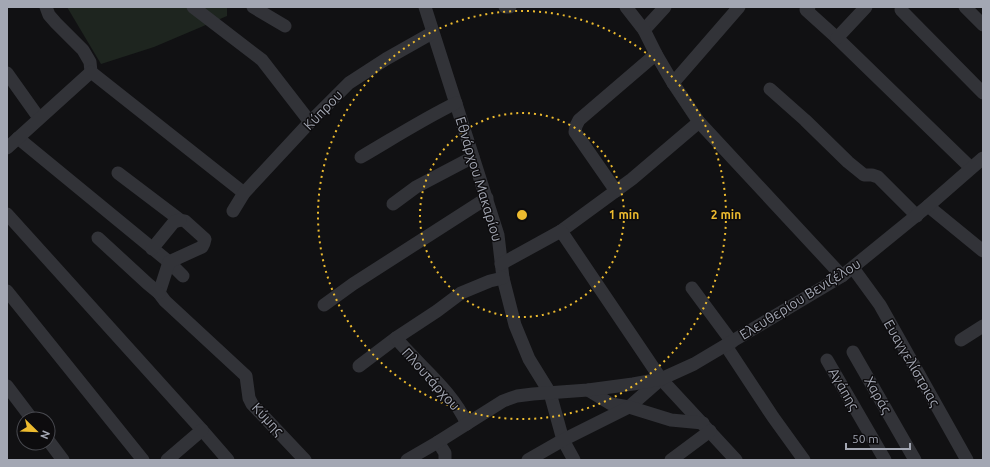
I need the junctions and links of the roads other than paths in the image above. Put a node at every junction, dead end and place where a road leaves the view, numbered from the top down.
1 (46, 7) edge
2 (193, 7) edge
3 (253, 7) edge
4 (425, 7) edge
5 (505, 7) edge
6 (510, 7) edge
7 (626, 7) edge
8 (665, 7) edge
9 (739, 7) edge
10 (866, 7) edge
11 (965, 7) edge
12 (806, 8) edge
13 (901, 10) dead end
14 (983, 24) edge
15 (285, 26) dead end
16 (644, 30) junction
17 (432, 33) junction
18 (837, 38) junction
19 (656, 54) junction
20 (90, 72) junction
21 (7, 73) edge
22 (673, 83) junction
23 (770, 89) dead end
24 (983, 93) edge
25 (456, 103) junction
26 (39, 118) junction
27 (310, 122) junction
28 (699, 122) junction
29 (18, 138) junction
30 (7, 148) edge
31 (361, 157) dead end
32 (473, 157) junction
33 (983, 158) edge
34 (971, 168) junction
35 (118, 173) dead end
36 (616, 191) junction
37 (244, 193) junction
38 (487, 198) junction
39 (393, 204) dead end
40 (928, 206) junction
41 (233, 211) dead end
42 (7, 214) edge
43 (916, 216) junction
44 (180, 220) junction
45 (561, 231) junction
46 (98, 238) dead end
47 (152, 248) junction
48 (983, 251) edge
49 (169, 262) junction
50 (501, 264) junction
51 (853, 268) junction
52 (183, 276) dead end
53 (842, 276) junction
54 (503, 278) junction
55 (692, 288) dead end
56 (7, 291) edge
57 (159, 293) junction
58 (324, 305) dead end
59 (983, 326) edge
60 (396, 338) junction
61 (961, 340) dead end
62 (729, 344) junction
63 (853, 352) dead end
64 (827, 360) dead end
65 (358, 366) dead end
66 (661, 379) junction
67 (7, 386) edge
68 (588, 390) junction
69 (550, 393) junction
70 (629, 407) junction
71 (26, 411) edge
72 (467, 424) junction
73 (707, 427) junction
74 (202, 430) junction
75 (562, 440) junction
76 (438, 442) junction
77 (56, 451) edge
78 (63, 460) edge
79 (143, 460) edge
80 (166, 460) edge
81 (228, 460) edge
82 (305, 460) edge
83 (407, 460) edge
84 (445, 460) edge
85 (528, 460) edge
86 (574, 460) edge
87 (671, 460) edge
88 (736, 460) edge
89 (804, 460) edge
90 (885, 460) edge
91 (915, 460) edge
92 (967, 460) edge

1 - 20 street
2 - 27 street
3 - 15 street
4 - 17 street, Εθνάρχου Μακαρίου
5 - 6 street
7 - 16 street
8 - 16 street
9 - 22 street
10 - 18 street
11 - 14 street
12 - 18 street
13 - 24 street
16 - 19 street
17 - 25 street, Εθνάρχου Μακαρίου
17 - 27 street, Κύπρου
18 - 34 street
19 - 22 street
19 - 36 street
20 - 26 street
20 - 37 street
21 - 26 street
22 - 28 street
23 - 43 street
25 - 31 street
25 - 32 street, Εθνάρχου Μακαρίου
26 - 29 street
27 - 37 street, Κύπρου
28 - 36 street
28 - 53 street
29 - 30 street
29 - 47 street
32 - 38 street, Εθνάρχου Μακαρίου
32 - 39 street
33 - 34 street, Ελευθερίου Βενιζέλου
34 - 40 street, Ελευθερίου Βενιζέλου
35 - 44 street
36 - 45 street
37 - 41 street, Κύπρου
38 - 50 street, Εθνάρχου Μακαρίου
38 - 58 street
40 - 43 street, Ελευθερίου Βενιζέλου
40 - 48 street
42 - 74 street
43 - 51 street, Ελευθερίου Βενιζέλου
44 - 47 street
44 - 49 street
45 - 50 street
45 - 66 street
46 - 57 street, Κύμης
47 - 49 street
49 - 52 street
49 - 57 street
50 - 54 street, Εθνάρχου Μακαρίου
51 - 53 street, Ελευθερίου Βενιζέλου
51 - 92 street, Ευαγγελίστριας
53 - 62 street, Ελευθερίου Βενιζέλου
54 - 60 street, Πλουτάρχου
54 - 69 street, Εθνάρχου Μακαρίου
55 - 62 street
56 - 79 street
57 - 82 street, Κύμης
59 - 61 street
60 - 65 street
60 - 72 street, Πλουτάρχου
62 - 66 street, Ελευθερίου Βενιζέλου
62 - 89 street
63 - 91 street, Χαράς
64 - 90 street, Αγάπης
66 - 68 street
66 - 70 street
66 - 73 street
67 - 71 street
68 - 69 street
68 - 70 street
69 - 72 street
69 - 75 street, Εθνάρχου Μακαρίου
70 - 73 street
70 - 75 street
72 - 76 street
73 - 87 street
73 - 88 street
74 - 80 street
74 - 81 street
75 - 85 street
75 - 86 street, Εθνάρχου Μακαρίου
76 - 83 street
76 - 84 street
77 - 78 street

